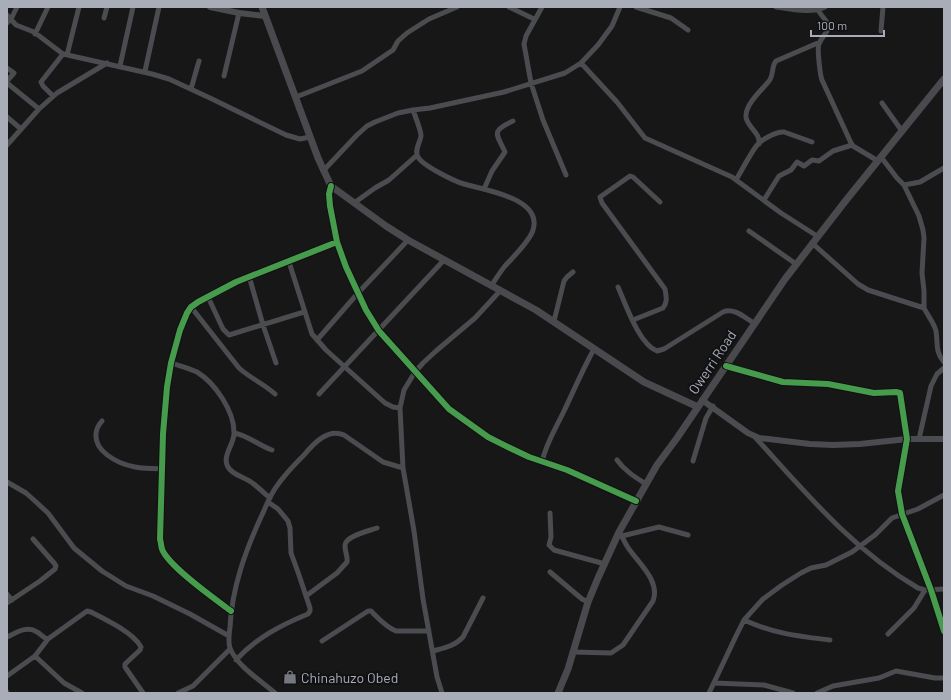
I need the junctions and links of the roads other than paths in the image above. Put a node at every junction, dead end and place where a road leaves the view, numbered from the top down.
1 (17, 7) edge
2 (48, 7) edge
3 (79, 7) edge
4 (107, 7) edge
5 (133, 7) edge
6 (159, 7) edge
7 (210, 7) edge
8 (262, 7) edge
9 (457, 7) edge
10 (509, 7) edge
11 (542, 7) edge
12 (620, 7) edge
13 (636, 7) edge
14 (776, 7) edge
15 (825, 7) edge
16 (883, 7) edge
17 (450, 8) edge
18 (817, 9) edge
19 (239, 13) junction
20 (265, 16) junction
21 (104, 18) dead end
22 (8, 19) edge
23 (534, 19) junction
24 (688, 30) dead end
25 (881, 31) dead end
26 (35, 34) junction
27 (820, 41) junction
28 (66, 54) junction
29 (199, 61) dead end
30 (107, 63) junction
31 (581, 63) junction
32 (120, 66) junction
33 (7, 68) edge
34 (145, 71) junction
35 (224, 76) dead end
36 (944, 79) edge
37 (7, 82) edge
38 (531, 84) junction
39 (191, 89) junction
40 (53, 96) junction
41 (296, 96) junction
42 (882, 103) dead end
43 (39, 110) junction
44 (413, 110) junction
45 (7, 117) edge
46 (513, 121) dead end
47 (21, 129) junction
48 (902, 131) junction
49 (310, 136) junction
50 (812, 142) dead end
51 (758, 144) junction
52 (7, 145) edge
53 (852, 145) junction
54 (417, 155) junction
55 (879, 159) junction
56 (944, 168) edge
57 (324, 171) junction
58 (566, 175) dead end
59 (736, 180) junction
60 (904, 185) junction
61 (331, 186) junction
62 (484, 189) junction
63 (764, 200) junction
64 (660, 202) dead end
65 (354, 203) junction
66 (748, 231) dead end
67 (817, 236) junction
68 (408, 240) junction
69 (337, 242) junction
70 (812, 243) junction
71 (444, 260) junction
72 (289, 262) junction
73 (796, 264) junction
74 (573, 272) dead end
75 (249, 276) junction
76 (491, 286) junction
77 (618, 287) dead end
78 (500, 290) junction
79 (358, 293) junction
80 (208, 297) junction
81 (191, 307) junction
82 (924, 308) junction
83 (304, 312) junction
84 (633, 320) junction
85 (554, 321) junction
86 (263, 324) junction
87 (754, 324) junction
88 (379, 332) junction
89 (317, 340) junction
90 (594, 349) junction
91 (944, 362) edge
92 (171, 363) junction
93 (276, 364) dead end
94 (726, 366) junction
95 (345, 367) junction
96 (944, 368) edge
97 (415, 372) junction
98 (275, 394) dead end
99 (319, 394) dead end
100 (702, 400) junction
101 (713, 406) junction
102 (698, 407) junction
103 (400, 408) junction
104 (102, 421) dead end
105 (234, 433) junction
106 (755, 436) junction
107 (918, 438) junction
108 (907, 439) junction
109 (944, 439) edge
110 (272, 450) dead end
111 (618, 460) dead end
112 (693, 461) dead end
113 (542, 462) junction
114 (403, 468) junction
115 (163, 469) junction
116 (7, 482) edge
117 (646, 484) junction
118 (944, 495) edge
119 (269, 500) junction
120 (636, 501) junction
121 (550, 513) dead end
122 (902, 514) junction
123 (377, 528) dead end
124 (620, 534) junction
125 (688, 536) dead end
126 (33, 539) dead end
127 (859, 547) junction
128 (604, 564) junction
129 (550, 572) dead end
130 (944, 589) edge
131 (928, 590) junction
132 (7, 594) edge
133 (306, 596) junction
134 (483, 598) dead end
135 (9, 601) edge
136 (588, 602) junction
137 (231, 611) junction
138 (744, 620) junction
139 (429, 631) junction
140 (944, 631) edge
141 (888, 634) dead end
142 (229, 636) junction
143 (7, 637) edge
144 (48, 639) junction
145 (830, 640) dead end
146 (322, 641) dead end
147 (230, 649) junction
148 (433, 651) junction
149 (573, 652) junction
150 (35, 656) junction
151 (236, 660) junction
152 (7, 676) edge
153 (943, 677) edge
154 (714, 683) junction
155 (82, 693) edge
156 (143, 693) edge
157 (178, 693) edge
158 (275, 693) edge
159 (442, 693) edge
160 (558, 693) edge
161 (709, 693) edge
162 (793, 693) edge
163 (816, 693) edge

1 - 22 street
2 - 26 street
3 - 28 street
4 - 21 street
5 - 32 street
6 - 34 street
7 - 19 street
8 - 20 main road
9 - 17 street
10 - 23 street
11 - 23 street
12 - 31 street
13 - 24 street
14 - 18 street
15 - 18 street
16 - 25 street
17 - 41 street
18 - 27 street
19 - 20 street
19 - 35 street
20 - 41 main road
22 - 26 street
23 - 38 street
26 - 28 street
27 - 51 street
27 - 53 street
28 - 30 street
28 - 40 street
29 - 39 street
30 - 32 street
30 - 40 street
31 - 38 street
31 - 59 street
32 - 34 street
33 - 37 street
34 - 39 street
36 - 48 main road, Owerri Road
37 - 43 street
38 - 44 street
38 - 58 street
39 - 49 street
40 - 43 street
41 - 49 main road
42 - 48 street
43 - 47 street
44 - 54 street
44 - 57 street
45 - 47 street
46 - 62 street
47 - 52 street
48 - 55 main road, Owerri Road
49 - 57 main road
50 - 51 street
51 - 59 street
53 - 55 street
53 - 63 street
54 - 62 street
54 - 65 street
55 - 60 street
55 - 67 main road, Owerri Road
56 - 60 street
57 - 61 main road
59 - 63 street
60 - 82 street
61 - 65 main road
61 - 69 street
62 - 76 street
63 - 67 street
64 - 84 street
65 - 68 main road
66 - 73 street
67 - 70 main road, Owerri Road
68 - 71 main road
68 - 79 street
69 - 72 street
69 - 79 street
70 - 73 main road, Owerri Road
70 - 82 street
71 - 76 main road
71 - 88 street
72 - 75 street
72 - 83 street
73 - 87 main road, Owerri Road
74 - 85 street
75 - 80 street
75 - 86 street
76 - 78 main road
77 - 84 street
78 - 85 main road
78 - 97 street
79 - 88 street
79 - 89 street
80 - 81 street
80 - 86 street
81 - 92 street
81 - 98 street
82 - 91 street
83 - 86 street
83 - 89 street
84 - 87 street
85 - 90 main road
86 - 93 street
87 - 94 main road, Owerri Road
88 - 95 street
88 - 97 street
89 - 95 street
90 - 102 main road
90 - 113 street
92 - 105 street
92 - 115 street
94 - 100 main road, Owerri Road
94 - 108 street
95 - 99 street
95 - 103 street
96 - 107 street
97 - 103 street
97 - 113 street
100 - 101 street
100 - 102 main road, Owerri Road
101 - 106 street
101 - 112 street
102 - 117 main road, Owerri Road
103 - 114 street
104 - 115 street
105 - 110 street
105 - 119 street
106 - 108 street
106 - 127 street
107 - 108 street
107 - 109 street
108 - 122 street
111 - 117 street
113 - 120 street
114 - 119 street
114 - 139 street
115 - 137 street
116 - 142 street
117 - 120 main road, Owerri Road
118 - 122 street
119 - 133 street
119 - 137 street
120 - 124 main road, Owerri Road
121 - 128 street
122 - 127 street
122 - 131 street
123 - 133 street
124 - 125 street
124 - 128 main road, Owerri Road
124 - 149 street
126 - 135 street
127 - 131 street
127 - 138 street
128 - 136 main road, Owerri Road
129 - 136 street
130 - 131 street
131 - 140 street
131 - 141 street
132 - 135 street
133 - 151 street
134 - 148 street
136 - 149 main road, Owerri Road
137 - 142 street
138 - 145 street
138 - 154 street
139 - 146 street
139 - 148 street
142 - 147 street
143 - 144 street
144 - 150 street
144 - 156 street
147 - 151 street
147 - 157 street
148 - 159 street
149 - 160 main road, Owerri Road
150 - 152 street
150 - 155 street
151 - 158 street
153 - 163 street
154 - 161 street
154 - 162 street

